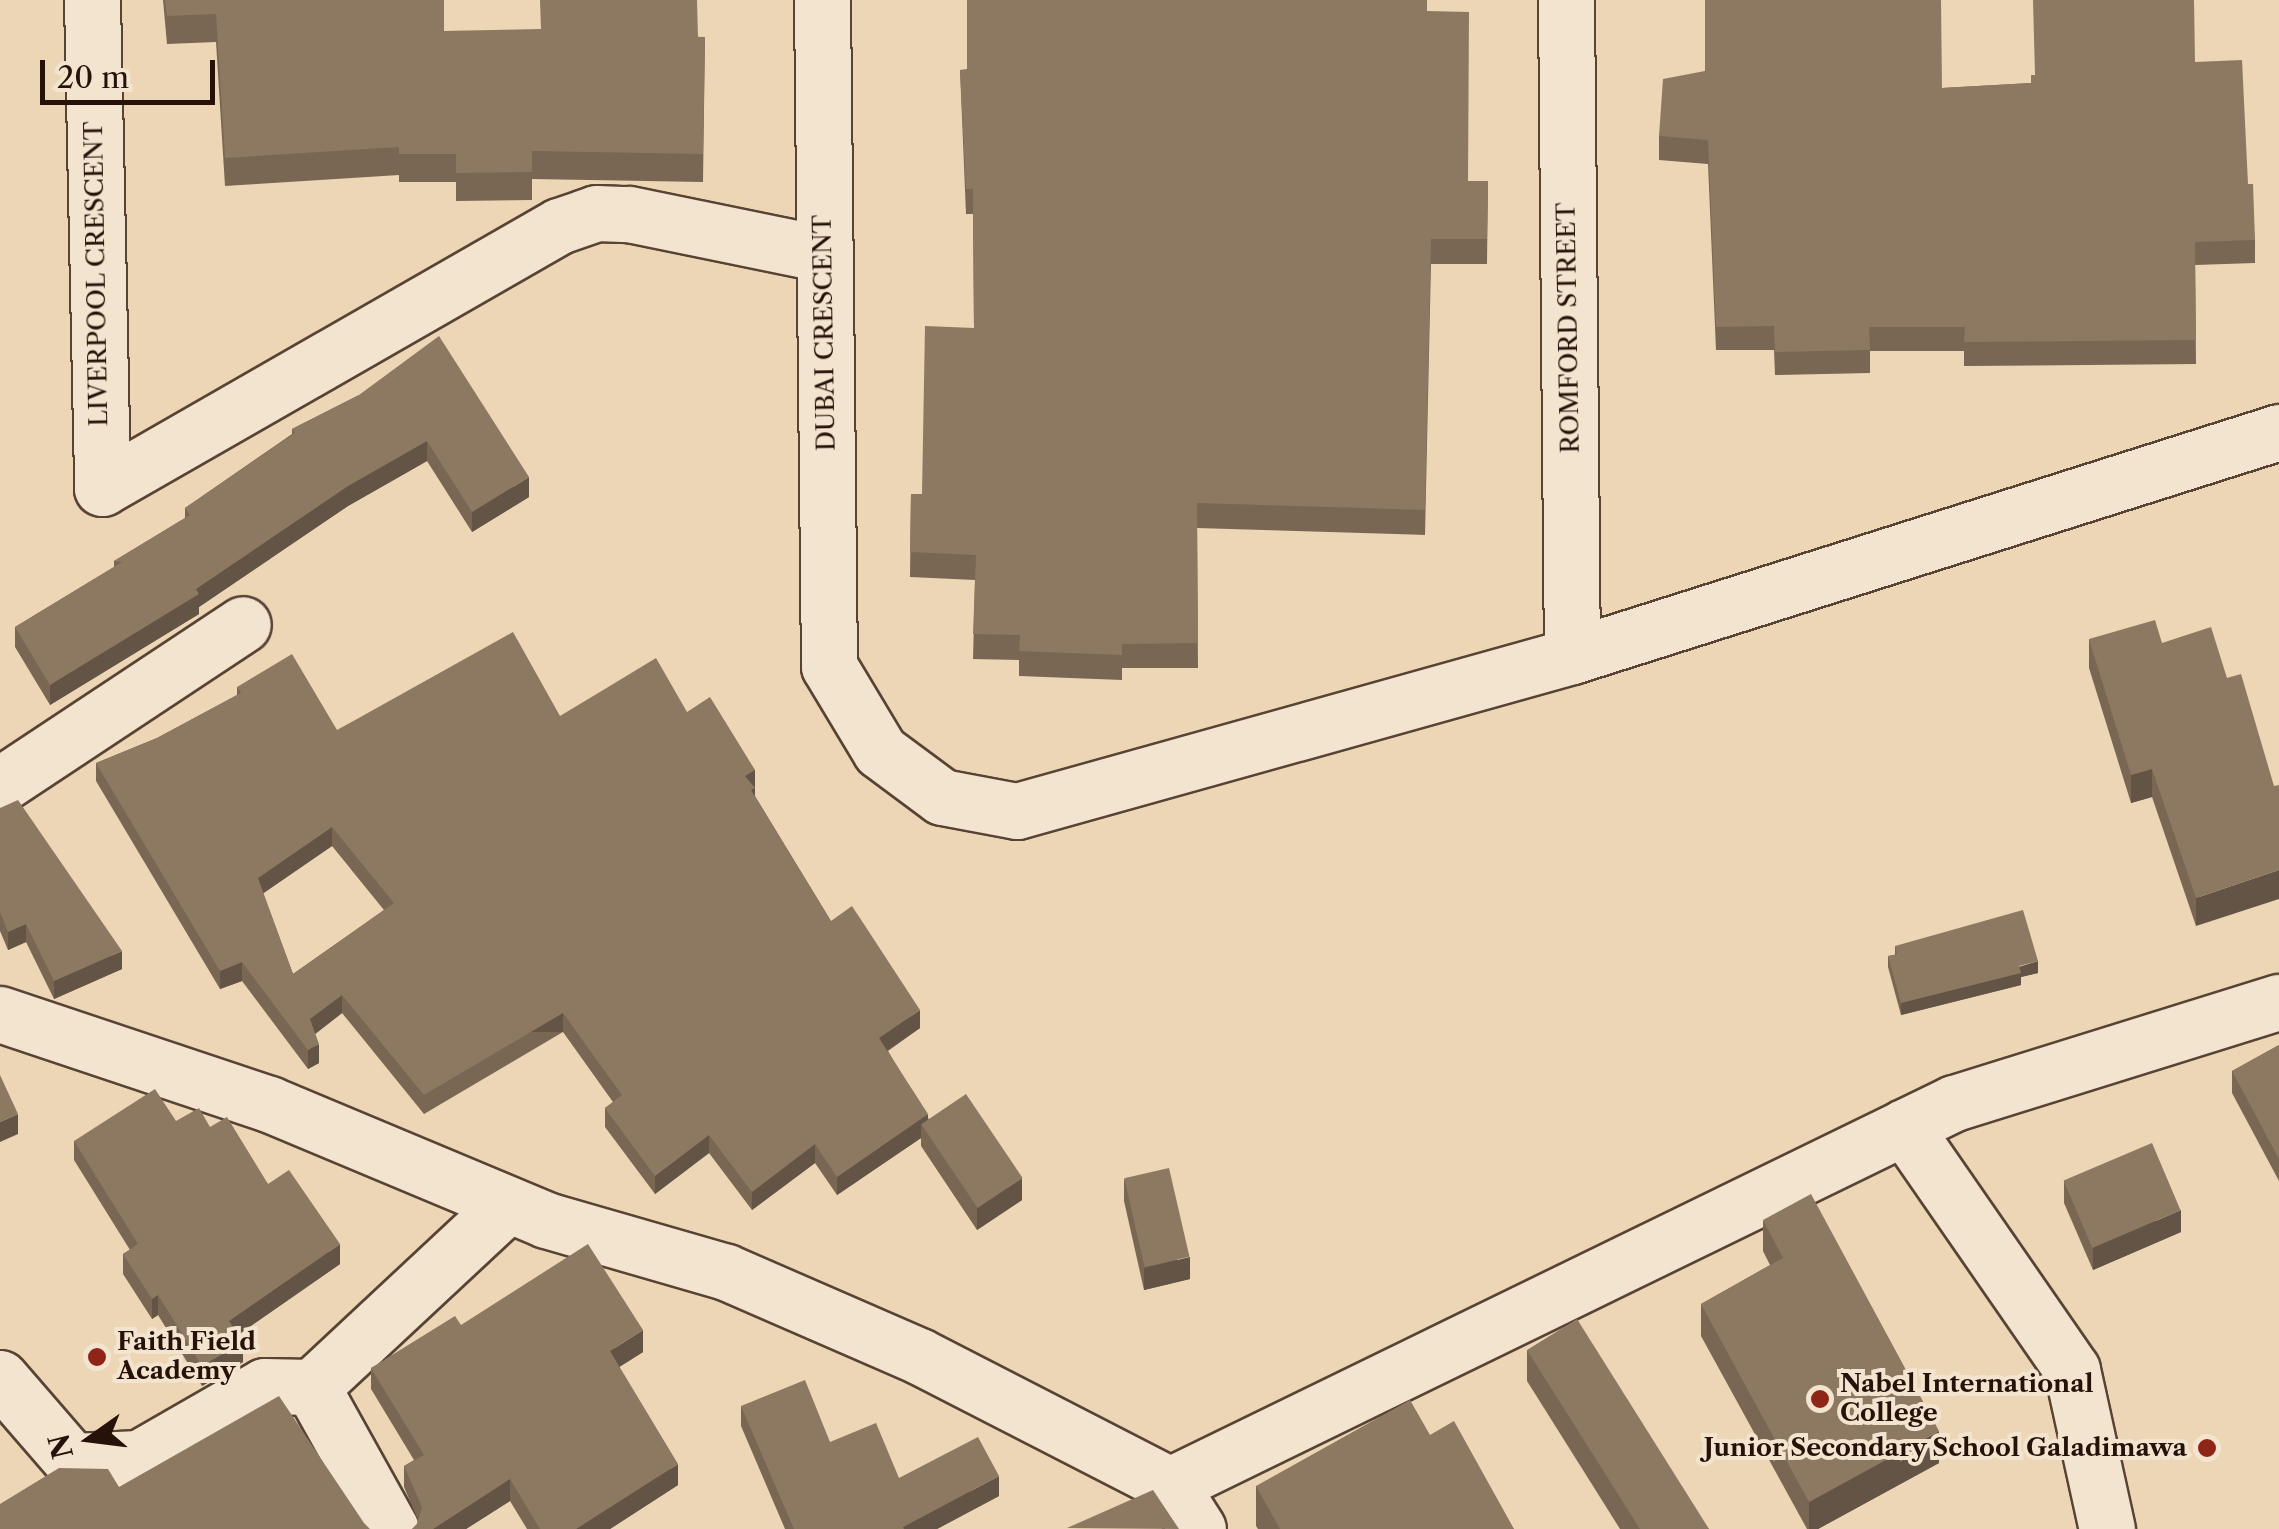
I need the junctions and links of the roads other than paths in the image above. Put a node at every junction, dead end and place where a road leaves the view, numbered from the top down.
1 (92, 0) edge
2 (822, 0) edge
3 (1566, 0) edge
4 (824, 254) junction
5 (2279, 432) edge
6 (243, 624) dead end
7 (1572, 656) junction
8 (0, 785) edge
9 (2279, 1002) edge
10 (0, 1014) edge
11 (1904, 1127) junction
12 (508, 1204) junction
13 (0, 1378) edge
14 (312, 1387) junction
15 (1184, 1507) edge
16 (390, 1529) edge
17 (2107, 1529) edge

1 - 4 street, LIVERPOOL CRESCENT
2 - 4 street, DUBAI CRESCENT
3 - 7 street, ROMFORD STREET
4 - 7 street, DUBAI CRESCENT
5 - 7 street
6 - 8 street
9 - 11 street
10 - 12 street
11 - 15 street
11 - 17 street
12 - 14 street
12 - 15 street
13 - 14 street
14 - 16 street

